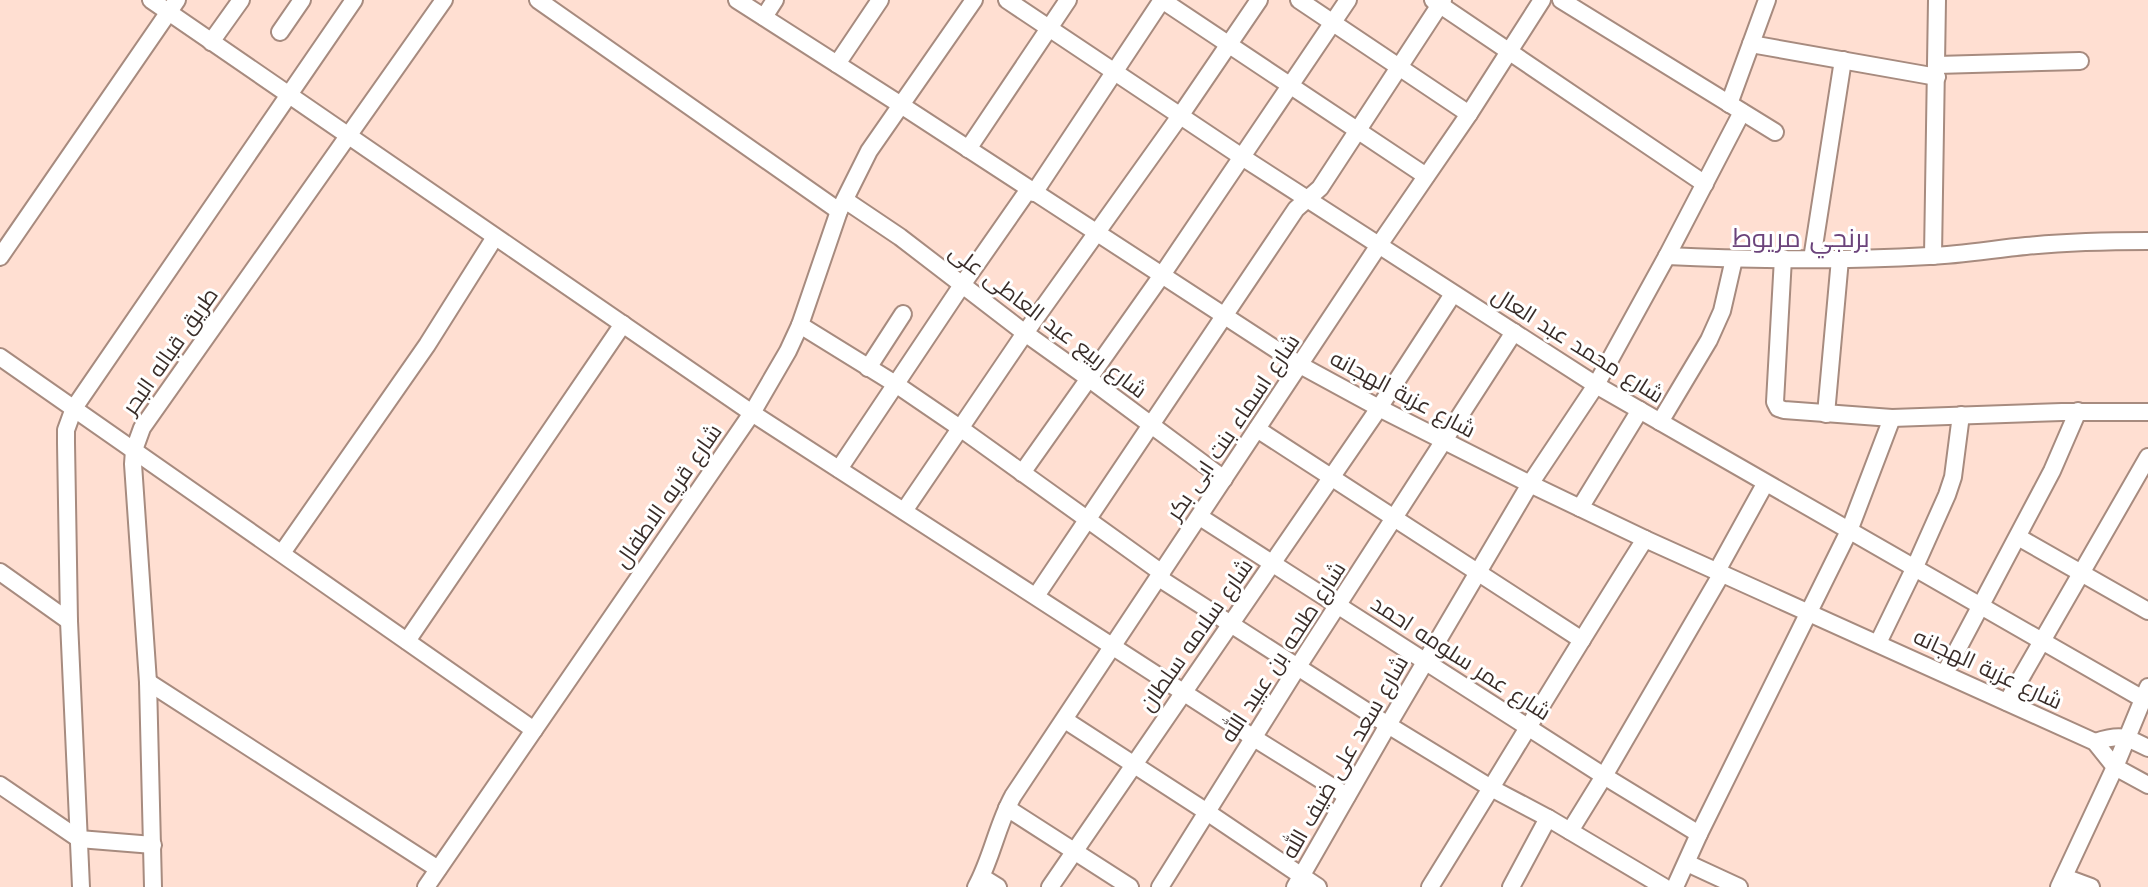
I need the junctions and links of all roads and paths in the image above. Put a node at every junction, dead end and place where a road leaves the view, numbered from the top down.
1 (151, 0) edge
2 (241, 0) edge
3 (302, 0) edge
4 (354, 0) edge
5 (444, 0) edge
6 (538, 0) edge
7 (737, 0) edge
8 (775, 0) edge
9 (880, 0) edge
10 (974, 0) edge
11 (1007, 0) edge
12 (1068, 0) edge
13 (1162, 0) edge
14 (1259, 0) edge
15 (1299, 0) edge
16 (1348, 0) edge
17 (1542, 0) edge
18 (1561, 0) edge
19 (1767, 0) edge
20 (1937, 0) edge
21 (1438, 2) edge
22 (172, 6) edge
23 (764, 17) junction
24 (1333, 23) junction
25 (1049, 28) junction
26 (280, 32) dead end
27 (211, 42) junction
28 (1751, 44) junction
29 (1230, 45) junction
30 (1509, 52) junction
31 (1843, 60) junction
32 (2080, 61) dead end
33 (837, 64) junction
34 (1399, 67) junction
35 (1937, 71) junction
36 (1114, 72) junction
37 (1290, 85) junction
38 (288, 94) junction
39 (901, 105) junction
40 (1736, 108) junction
41 (1469, 114) junction
42 (1180, 116) junction
43 (1358, 130) junction
44 (1775, 132) dead end
45 (349, 136) junction
46 (968, 149) junction
47 (1242, 157) junction
48 (1426, 176) junction
49 (1705, 184) junction
50 (1032, 191) junction
51 (1307, 199) junction
52 (842, 205) junction
53 (1097, 232) junction
54 (495, 237) junction
55 (2148, 241) edge
56 (1379, 245) junction
57 (1667, 256) junction
58 (1933, 256) junction
59 (0, 257) edge
60 (1783, 258) junction
61 (1734, 259) junction
62 (1812, 259) junction
63 (1840, 259) junction
64 (1162, 275) junction
65 (962, 285) junction
66 (1453, 294) junction
67 (903, 314) dead end
68 (1223, 314) junction
69 (623, 324) junction
70 (800, 325) junction
71 (1514, 332) junction
72 (1025, 333) junction
73 (0, 357) edge
74 (1300, 365) junction
75 (868, 368) junction
76 (1088, 378) junction
77 (897, 385) junction
78 (1596, 385) junction
79 (74, 408) junction
80 (1379, 408) junction
81 (1640, 410) junction
82 (2078, 411) junction
83 (2148, 412) edge
84 (752, 413) junction
85 (1826, 414) junction
86 (1961, 415) junction
87 (1892, 418) junction
88 (1660, 422) junction
89 (1150, 424) junction
90 (960, 428) junction
91 (1257, 429) junction
92 (1445, 442) junction
93 (134, 450) junction
94 (2148, 457) edge
95 (839, 469) junction
96 (1022, 473) junction
97 (1331, 478) junction
98 (1224, 479) junction
99 (1530, 484) junction
100 (1765, 484) junction
101 (1580, 508) junction
102 (904, 511) junction
103 (1200, 517) junction
104 (1087, 519) junction
105 (1395, 519) junction
106 (1849, 531) junction
107 (2018, 537) junction
108 (1645, 539) junction
109 (282, 553) junction
110 (1273, 564) junction
111 (1914, 569) junction
112 (0, 572) edge
113 (1719, 572) junction
114 (1478, 573) junction
115 (2081, 573) junction
116 (1161, 575) junction
117 (1036, 596) junction
118 (1338, 605) junction
119 (1981, 607) junction
120 (2148, 611) edge
121 (1808, 612) junction
122 (69, 621) junction
123 (1231, 624) junction
124 (1582, 640) junction
125 (407, 641) junction
126 (2041, 642) junction
127 (1878, 643) junction
128 (1114, 646) junction
129 (1426, 661) junction
130 (1297, 668) junction
131 (1945, 673) junction
132 (148, 682) junction
133 (1184, 692) junction
134 (2145, 693) edge
135 (2007, 702) junction
136 (1065, 720) junction
137 (1388, 725) junction
138 (1529, 728) junction
139 (534, 730) junction
140 (2126, 736) junction
141 (1254, 738) junction
142 (2095, 742) junction
143 (2148, 748) edge
144 (1133, 766) junction
145 (2115, 767) junction
146 (1604, 776) junction
147 (0, 785) edge
148 (2148, 785) edge
149 (1491, 788) junction
150 (1347, 796) junction
151 (1007, 808) junction
152 (1207, 812) junction
153 (1548, 818) junction
154 (1570, 831) junction
155 (1699, 834) junction
156 (79, 839) junction
157 (153, 845) junction
158 (1075, 851) junction
159 (1687, 863) junction
160 (438, 869) junction
161 (979, 882) edge
162 (1299, 882) edge
163 (2062, 882) edge
164 (81, 887) edge
165 (153, 887) edge
166 (426, 887) edge
167 (998, 887) edge
168 (1050, 887) edge
169 (1130, 887) edge
170 (1160, 887) edge
171 (1318, 887) edge
172 (1430, 887) edge
173 (1511, 887) edge
174 (1664, 887) edge
175 (1675, 887) edge
176 (1739, 887) edge
177 (2091, 887) edge

1 - 22 street
2 - 27 street
3 - 26 street
4 - 38 street
5 - 45 street, طريق قباله البحر
6 - 52 street, شارع ربيع عبد العاطى على
7 - 23 street, شارع عزبة الهجانه
8 - 23 street
9 - 33 street
10 - 39 street, شارع قريه الاطفال
11 - 25 street, شارع محمد عبد العال
12 - 25 street
13 - 29 street
13 - 36 street
14 - 29 street
15 - 24 street
16 - 24 street
17 - 30 street, شارع اسماء بنت ابى بكر
18 - 40 street
19 - 28 street, شارع سعد على ضيف الله
20 - 35 street
21 - 30 street
21 - 34 street
22 - 27 street
22 - 59 street
23 - 33 street, شارع عزبة الهجانه
24 - 34 street
24 - 37 street
25 - 36 street, شارع محمد عبد العال
25 - 46 street
27 - 38 street
28 - 31 street
28 - 40 street, شارع سعد على ضيف الله
29 - 37 street
29 - 42 street
30 - 41 street, شارع اسماء بنت ابى بكر
30 - 49 street
31 - 35 street
31 - 62 street
32 - 35 street
33 - 39 street, شارع عزبة الهجانه
34 - 41 street
34 - 43 street
35 - 58 street
36 - 42 street, شارع محمد عبد العال
36 - 50 street
37 - 43 street
37 - 47 street
38 - 45 street
38 - 79 street
39 - 46 street, شارع عزبة الهجانه
39 - 52 street, شارع قريه الاطفال
40 - 44 street
40 - 49 street, شارع سعد على ضيف الله
41 - 48 street, شارع اسماء بنت ابى بكر
42 - 47 street, شارع محمد عبد العال
42 - 53 street
43 - 48 street
43 - 51 street
45 - 54 street
45 - 93 street, طريق قباله البحر
46 - 50 street, شارع عزبة الهجانه
47 - 51 street, شارع محمد عبد العال
47 - 64 street
48 - 56 street, شارع اسماء بنت ابى بكر
49 - 57 street, شارع سعد على ضيف الله
50 - 53 street, شارع عزبة الهجانه
50 - 65 street
51 - 56 street, شارع محمد عبد العال
51 - 68 street
52 - 65 street, شارع ربيع عبد العاطى على
52 - 70 street, شارع قريه الاطفال
53 - 64 street, شارع عزبة الهجانه
53 - 72 street
54 - 69 street
54 - 109 street
55 - 58 street
56 - 66 street, شارع محمد عبد العال
56 - 74 street, شارع اسماء بنت ابى بكر
57 - 61 street
57 - 78 street, شارع سعد على ضيف الله
58 - 63 street
60 - 61 street
60 - 62 street
60 - 85 street
61 - 88 street
62 - 63 street
63 - 85 street
64 - 68 street, شارع عزبة الهجانه
64 - 76 street
65 - 72 street, شارع ربيع عبد العاطى على
65 - 77 street
66 - 71 street, شارع محمد عبد العال
66 - 80 street, شارع سلامه سلطان
67 - 75 street
68 - 74 street, شارع عزبة الهجانه
68 - 89 street
69 - 84 street
69 - 125 street
70 - 75 street
70 - 84 street, شارع قريه الاطفال
71 - 78 street, شارع محمد عبد العال
71 - 92 street, شارع طلحه بن عبيد الله
72 - 76 street, شارع ربيع عبد العاطى على
72 - 90 street
73 - 79 street
74 - 80 street, شارع عزبة الهجانه
74 - 91 street, شارع اسماء بنت ابى بكر
75 - 77 street
76 - 89 street, شارع ربيع عبد العاطى على
76 - 96 street
77 - 90 street
77 - 95 street
78 - 81 street, شارع محمد عبد العال
78 - 99 street, شارع سعد على ضيف الله
79 - 93 street
79 - 122 street
80 - 92 street, شارع عزبة الهجانه
80 - 97 street, شارع سلامه سلطان
81 - 88 street, شارع محمد عبد العال
81 - 101 street
82 - 83 street
82 - 86 street
82 - 107 street
84 - 95 street
84 - 139 street, شارع قريه الاطفال
85 - 87 street
86 - 87 street
86 - 111 street
87 - 106 street
88 - 100 street, شارع محمد عبد العال
89 - 98 street, شارع ربيع عبد العاطى على
89 - 104 street
90 - 96 street
90 - 102 street
91 - 97 street
91 - 98 street, شارع اسماء بنت ابى بكر
92 - 99 street, شارع عزبة الهجانه
92 - 105 street, شارع طلحه بن عبيد الله
93 - 109 street
93 - 132 street, طريق قباله البحر
94 - 115 street
95 - 102 street
96 - 104 street
97 - 105 street
97 - 110 street, شارع سلامه سلطان
98 - 103 street, شارع اسماء بنت ابى بكر
99 - 101 street, شارع عزبة الهجانه
99 - 114 street, شارع سعد على ضيف الله
100 - 106 street, شارع محمد عبد العال
100 - 113 street
101 - 108 street, شارع عزبة الهجانه
102 - 117 street
103 - 110 street, شارع عمر سلومه احمد
103 - 116 street, شارع اسماء بنت ابى بكر
104 - 116 street
104 - 117 street
105 - 114 street
105 - 118 street, شارع طلحه بن عبيد الله
106 - 111 street, شارع محمد عبد العال
106 - 121 street
107 - 115 street
107 - 119 street
108 - 113 street, شارع عزبة الهجانه
108 - 124 street
109 - 125 street
110 - 118 street, شارع عمر سلومه احمد
110 - 123 street, شارع سلامه سلطان
111 - 119 street, شارع محمد عبد العال
111 - 127 street
112 - 122 street
113 - 121 street, شارع عزبة الهجانه
113 - 146 street
114 - 124 street
114 - 129 street, شارع سعد على ضيف الله
115 - 120 street
115 - 126 street
116 - 123 street
116 - 128 street, شارع اسماء بنت ابى بكر
117 - 128 street
118 - 129 street, شارع عمر سلومه احمد
118 - 130 street, شارع طلحه بن عبيد الله
119 - 126 street, شارع محمد عبد العال
119 - 131 street
121 - 127 street, شارع عزبة الهجانه
121 - 155 street
122 - 156 street
123 - 130 street
123 - 133 street, شارع سلامه سلطان
124 - 138 street
125 - 139 street
126 - 134 street, شارع محمد عبد العال
126 - 135 street
127 - 131 street, شارع عزبة الهجانه
128 - 133 street
128 - 136 street, شارع اسماء بنت ابى بكر
129 - 137 street, شارع سعد على ضيف الله
129 - 138 street, شارع عمر سلومه احمد
130 - 137 street
130 - 141 street, شارع طلحه بن عبيد الله
131 - 135 street, شارع عزبة الهجانه
132 - 157 street, طريق قباله البحر
132 - 160 street
133 - 141 street
133 - 144 street, شارع سلامه سلطان
134 - 140 street
135 - 142 street, شارع عزبة الهجانه
136 - 144 street
136 - 151 street, شارع اسماء بنت ابى بكر
137 - 149 street
137 - 150 street, شارع سعد على ضيف الله
138 - 146 street, شارع عمر سلومه احمد
138 - 149 street
139 - 160 street, شارع قريه الاطفال
140 - 142 street
140 - 143 street
140 - 145 street
141 - 150 street
141 - 152 street, شارع طلحه بن عبيد الله
142 - 145 street
144 - 152 street
144 - 158 street, شارع سلامه سلطان
145 - 148 street
145 - 163 street
146 - 154 street
146 - 155 street, شارع عمر سلومه احمد
147 - 156 street
149 - 153 street
149 - 172 street
150 - 162 street, شارع سعد على ضيف الله
151 - 158 street
151 - 161 street, شارع اسماء بنت ابى بكر
152 - 162 street
152 - 170 street, شارع طلحه بن عبيد الله
153 - 154 street
153 - 173 street
154 - 174 street
155 - 159 street
156 - 157 street
156 - 164 street
157 - 165 street, طريق قباله البحر
158 - 168 street, شارع سلامه سلطان
158 - 169 street
159 - 175 street
159 - 176 street
160 - 166 street, شارع قريه الاطفال
161 - 167 street
162 - 171 street
163 - 177 street

